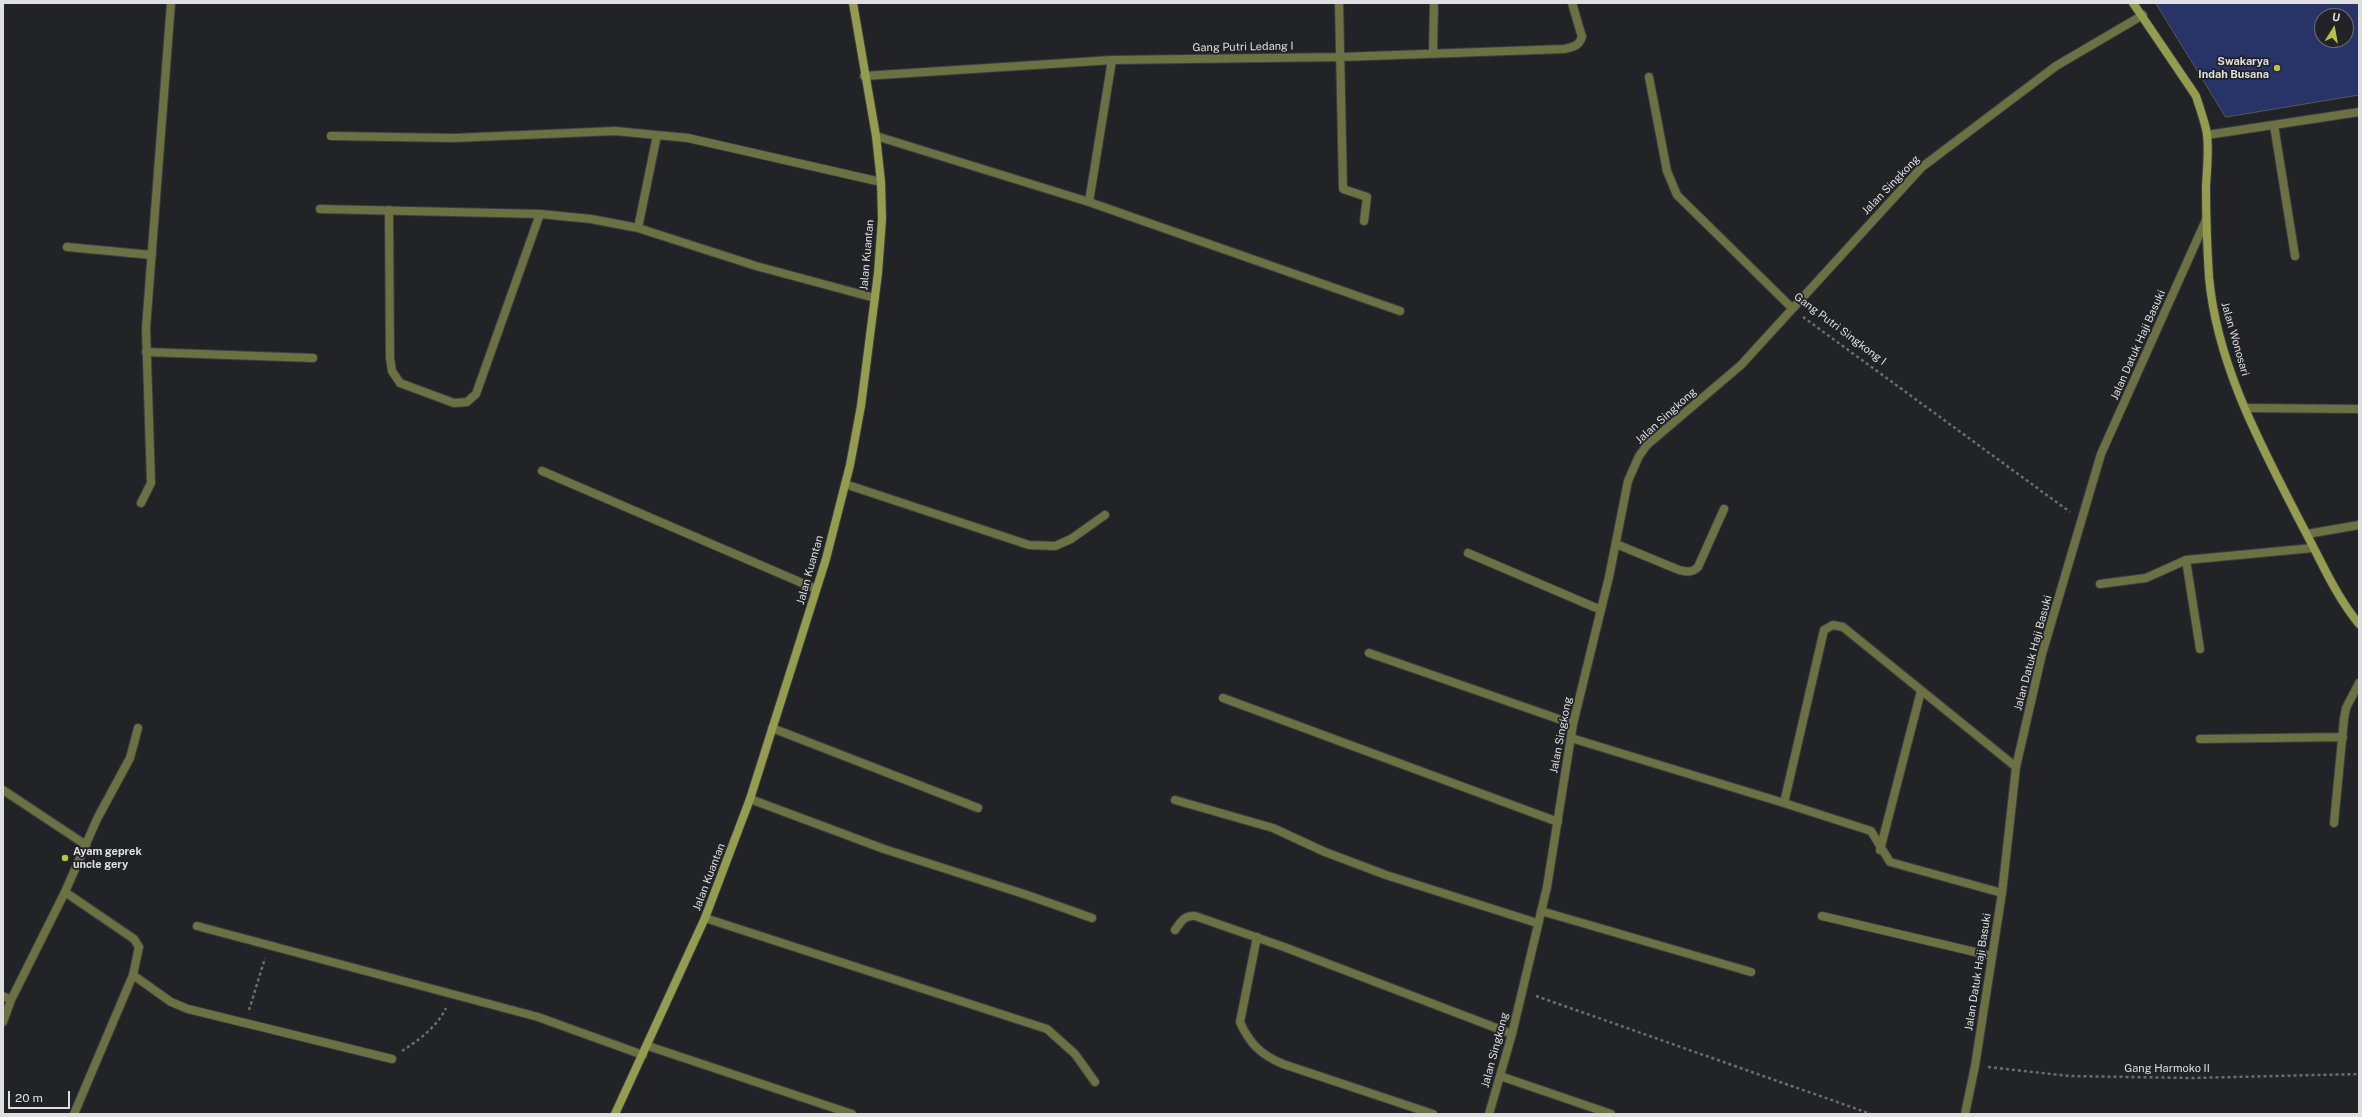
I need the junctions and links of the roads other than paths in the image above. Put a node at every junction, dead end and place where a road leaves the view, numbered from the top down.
1 (171, 3) edge
2 (853, 3) edge
3 (1339, 3) edge
4 (1434, 3) edge
5 (1572, 3) edge
6 (2133, 3) edge
7 (2143, 15) junction
8 (1433, 53) junction
9 (1341, 57) junction
10 (1112, 60) junction
11 (864, 76) junction
12 (1649, 77) dead end
13 (2359, 112) edge
14 (2274, 125) junction
15 (657, 135) junction
16 (2207, 135) junction
17 (331, 136) dead end
18 (876, 136) junction
19 (881, 182) junction
20 (1089, 202) junction
21 (320, 209) dead end
22 (389, 210) junction
23 (540, 214) junction
24 (2206, 220) junction
25 (1364, 221) dead end
26 (638, 228) junction
27 (67, 247) dead end
28 (152, 254) junction
29 (2295, 256) dead end
30 (875, 298) junction
31 (1792, 308) junction
32 (1400, 311) dead end
33 (146, 352) junction
34 (313, 358) dead end
35 (2246, 408) junction
36 (2359, 408) edge
37 (542, 471) dead end
38 (845, 484) junction
39 (141, 503) dead end
40 (1724, 509) dead end
41 (1105, 515) dead end
42 (2359, 525) edge
43 (2307, 534) junction
44 (1616, 544) junction
45 (2313, 548) junction
46 (1468, 553) dead end
47 (2186, 560) junction
48 (2100, 584) dead end
49 (816, 589) junction
50 (1601, 610) junction
51 (2359, 624) edge
52 (2200, 649) dead end
53 (1369, 653) dead end
54 (2359, 683) edge
55 (1921, 691) junction
56 (1223, 698) dead end
57 (1573, 724) junction
58 (138, 728) dead end
59 (772, 728) junction
60 (2343, 737) junction
61 (1571, 738) junction
62 (2200, 739) dead end
63 (2016, 767) junction
64 (3, 790) edge
65 (750, 799) junction
66 (1175, 800) dead end
67 (1784, 803) junction
68 (978, 808) dead end
69 (1558, 822) junction
70 (2334, 823) dead end
71 (86, 845) junction
72 (1880, 850) junction
73 (65, 892) junction
74 (2002, 893) junction
75 (1540, 911) junction
76 (1822, 916) dead end
77 (705, 918) junction
78 (1092, 918) dead end
79 (1537, 923) junction
80 (197, 926) dead end
81 (1175, 930) dead end
82 (1257, 937) junction
83 (1992, 956) junction
84 (1751, 972) dead end
85 (133, 975) junction
86 (3, 996) edge
87 (11, 1000) junction
88 (3, 1022) edge
89 (1512, 1034) junction
90 (648, 1046) junction
91 (643, 1055) junction
92 (392, 1059) road end
93 (1500, 1076) junction
94 (1095, 1082) dead end
95 (74, 1114) edge
96 (615, 1114) edge
97 (852, 1114) edge
98 (1434, 1114) edge
99 (1489, 1114) edge
100 (1611, 1114) edge
101 (1965, 1114) edge

1 - 28 street
2 - 11 street, Jalan Kuantan
3 - 9 street
4 - 8 street
5 - 8 street, Gang Putri Ledang I
6 - 7 street, Jalan Wonosari
7 - 16 street, Jalan Wonosari
7 - 31 street, Jalan Singkong
8 - 9 street, Gang Putri Ledang I
9 - 10 street, Gang Putri Ledang I
9 - 25 street
10 - 11 street, Gang Putri Ledang I
10 - 20 street
11 - 18 street, Jalan Kuantan
12 - 31 street, Gang Putri Singkong I
13 - 14 street
14 - 16 street
14 - 29 street
15 - 17 street
15 - 19 street
15 - 26 street
16 - 24 street, Jalan Wonosari
18 - 19 street, Jalan Kuantan
18 - 20 street
19 - 30 street, Jalan Kuantan
20 - 32 street
21 - 22 street
22 - 23 street
22 - 23 street
23 - 26 street
24 - 35 street, Jalan Wonosari
24 - 63 street, Jalan Datuk Haji Basuki
26 - 30 street
27 - 28 street
28 - 33 street
30 - 38 street, Jalan Kuantan
31 - 44 street, Jalan Singkong
33 - 34 street
33 - 39 street
35 - 36 street
35 - 43 street, Jalan Wonosari
37 - 49 street
38 - 41 street
38 - 49 street, Jalan Kuantan
40 - 44 street
42 - 43 street
43 - 45 street, Jalan Wonosari
44 - 50 street, Jalan Singkong
45 - 47 street
45 - 51 street, Jalan Wonosari
46 - 50 street
47 - 48 street
47 - 52 street
49 - 59 street, Jalan Kuantan
50 - 57 street, Jalan Singkong
53 - 57 street
54 - 60 street
55 - 63 street
55 - 67 street
55 - 72 street
56 - 69 street
57 - 61 street, Jalan Singkong
58 - 71 street
59 - 65 street, Jalan Kuantan
59 - 68 street
60 - 62 street
60 - 70 street
61 - 67 street
61 - 69 street, Jalan Singkong
63 - 74 street, Jalan Datuk Haji Basuki
64 - 71 street
65 - 77 street, Jalan Kuantan
65 - 78 street
66 - 79 street
67 - 72 street
69 - 75 street, Jalan Singkong
71 - 73 street
72 - 74 street
73 - 85 street
73 - 87 street
74 - 83 street, Jalan Datuk Haji Basuki
75 - 79 street, Jalan Singkong
75 - 84 street
76 - 83 street
77 - 90 street, Jalan Kuantan
77 - 94 street
79 - 89 street, Jalan Singkong
80 - 91 street
81 - 82 street
82 - 89 street
82 - 98 street
83 - 101 street, Jalan Datuk Haji Basuki
85 - 92 street
85 - 95 street
86 - 87 street
87 - 88 street
89 - 93 street, Jalan Singkong
90 - 91 street, Jalan Kuantan
90 - 97 street
91 - 96 street, Jalan Kuantan
93 - 99 street, Jalan Singkong
93 - 100 street

